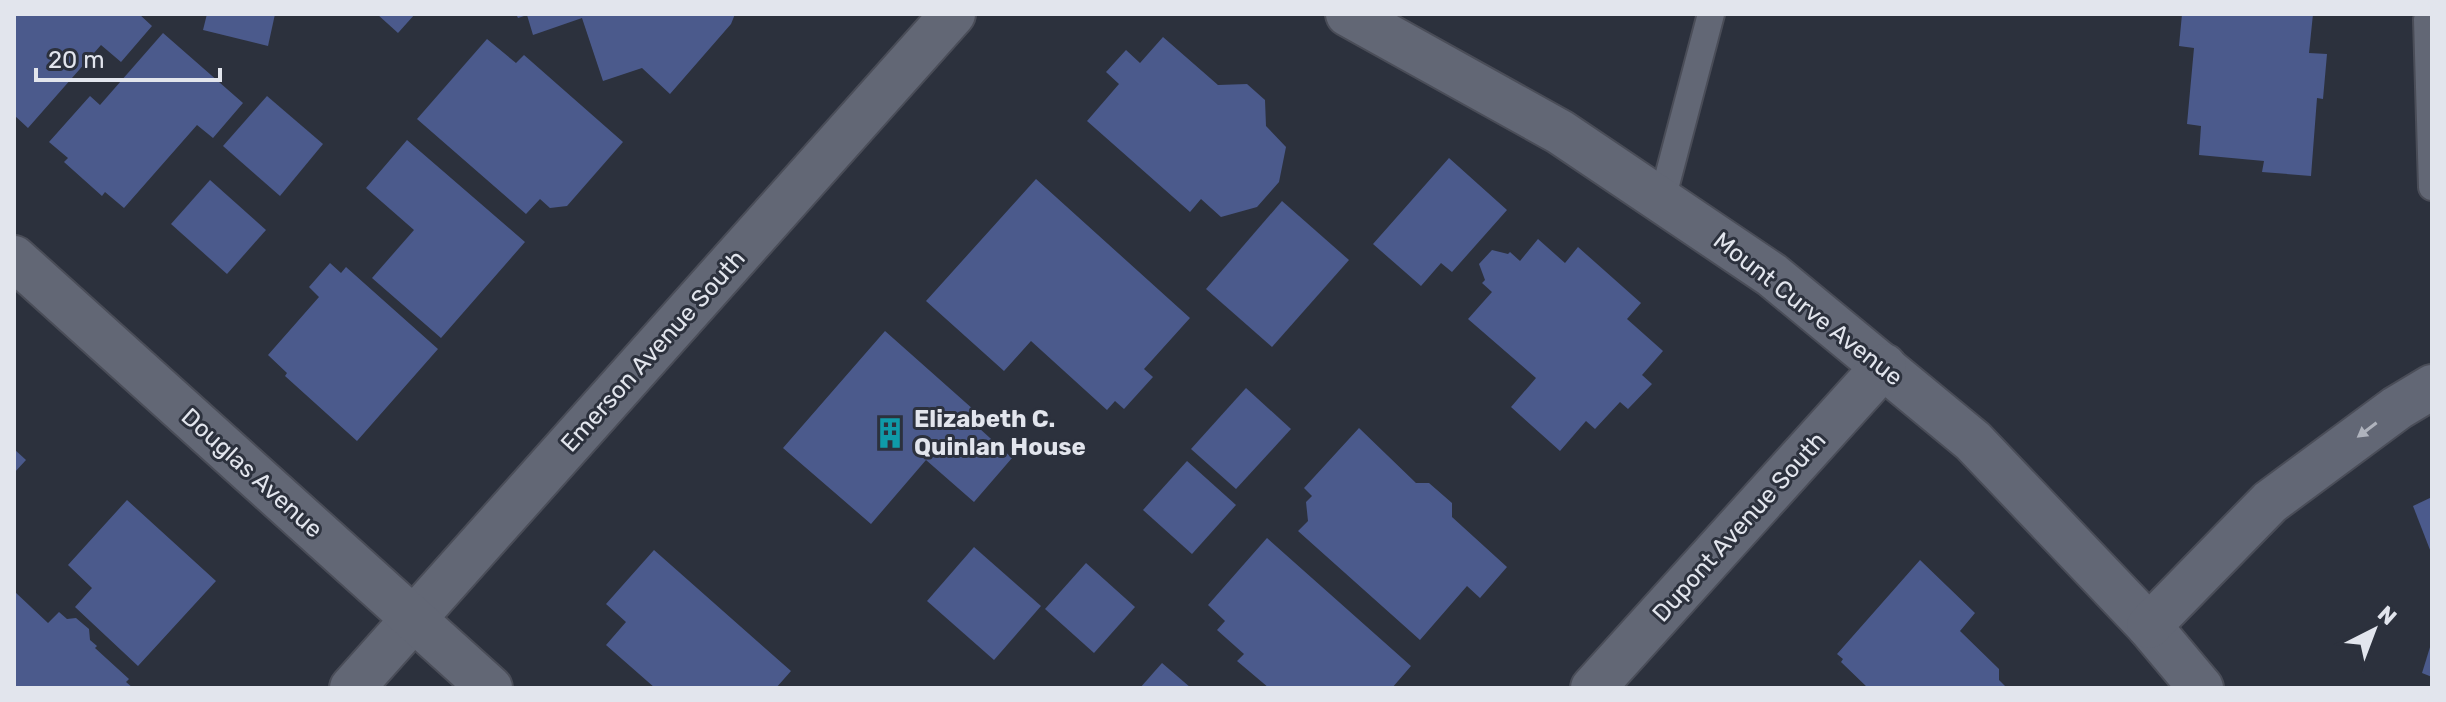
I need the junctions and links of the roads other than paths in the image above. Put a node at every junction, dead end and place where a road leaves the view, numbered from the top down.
1 (953, 14) edge
2 (1348, 14) edge
3 (1711, 14) edge
4 (2427, 20) dead end
5 (2432, 187) edge
6 (1662, 200) junction
7 (14, 258) edge
8 (1884, 366) junction
9 (2432, 387) edge
10 (415, 620) junction
11 (2149, 626) junction
12 (352, 688) edge
13 (490, 688) edge
14 (1593, 688) edge
15 (2201, 688) edge

1 - 10 street, Emerson Avenue South
2 - 6 street, Mount Curve Avenue
3 - 6 lane
4 - 5 lane
6 - 8 street, Mount Curve Avenue
7 - 10 street, Douglas Avenue
8 - 11 street, Mount Curve Avenue
8 - 14 street, Dupont Avenue South
9 -> 11 street
10 - 12 street, Emerson Avenue South
10 - 13 street, Douglas Avenue
11 - 15 street, Mount Curve Avenue

